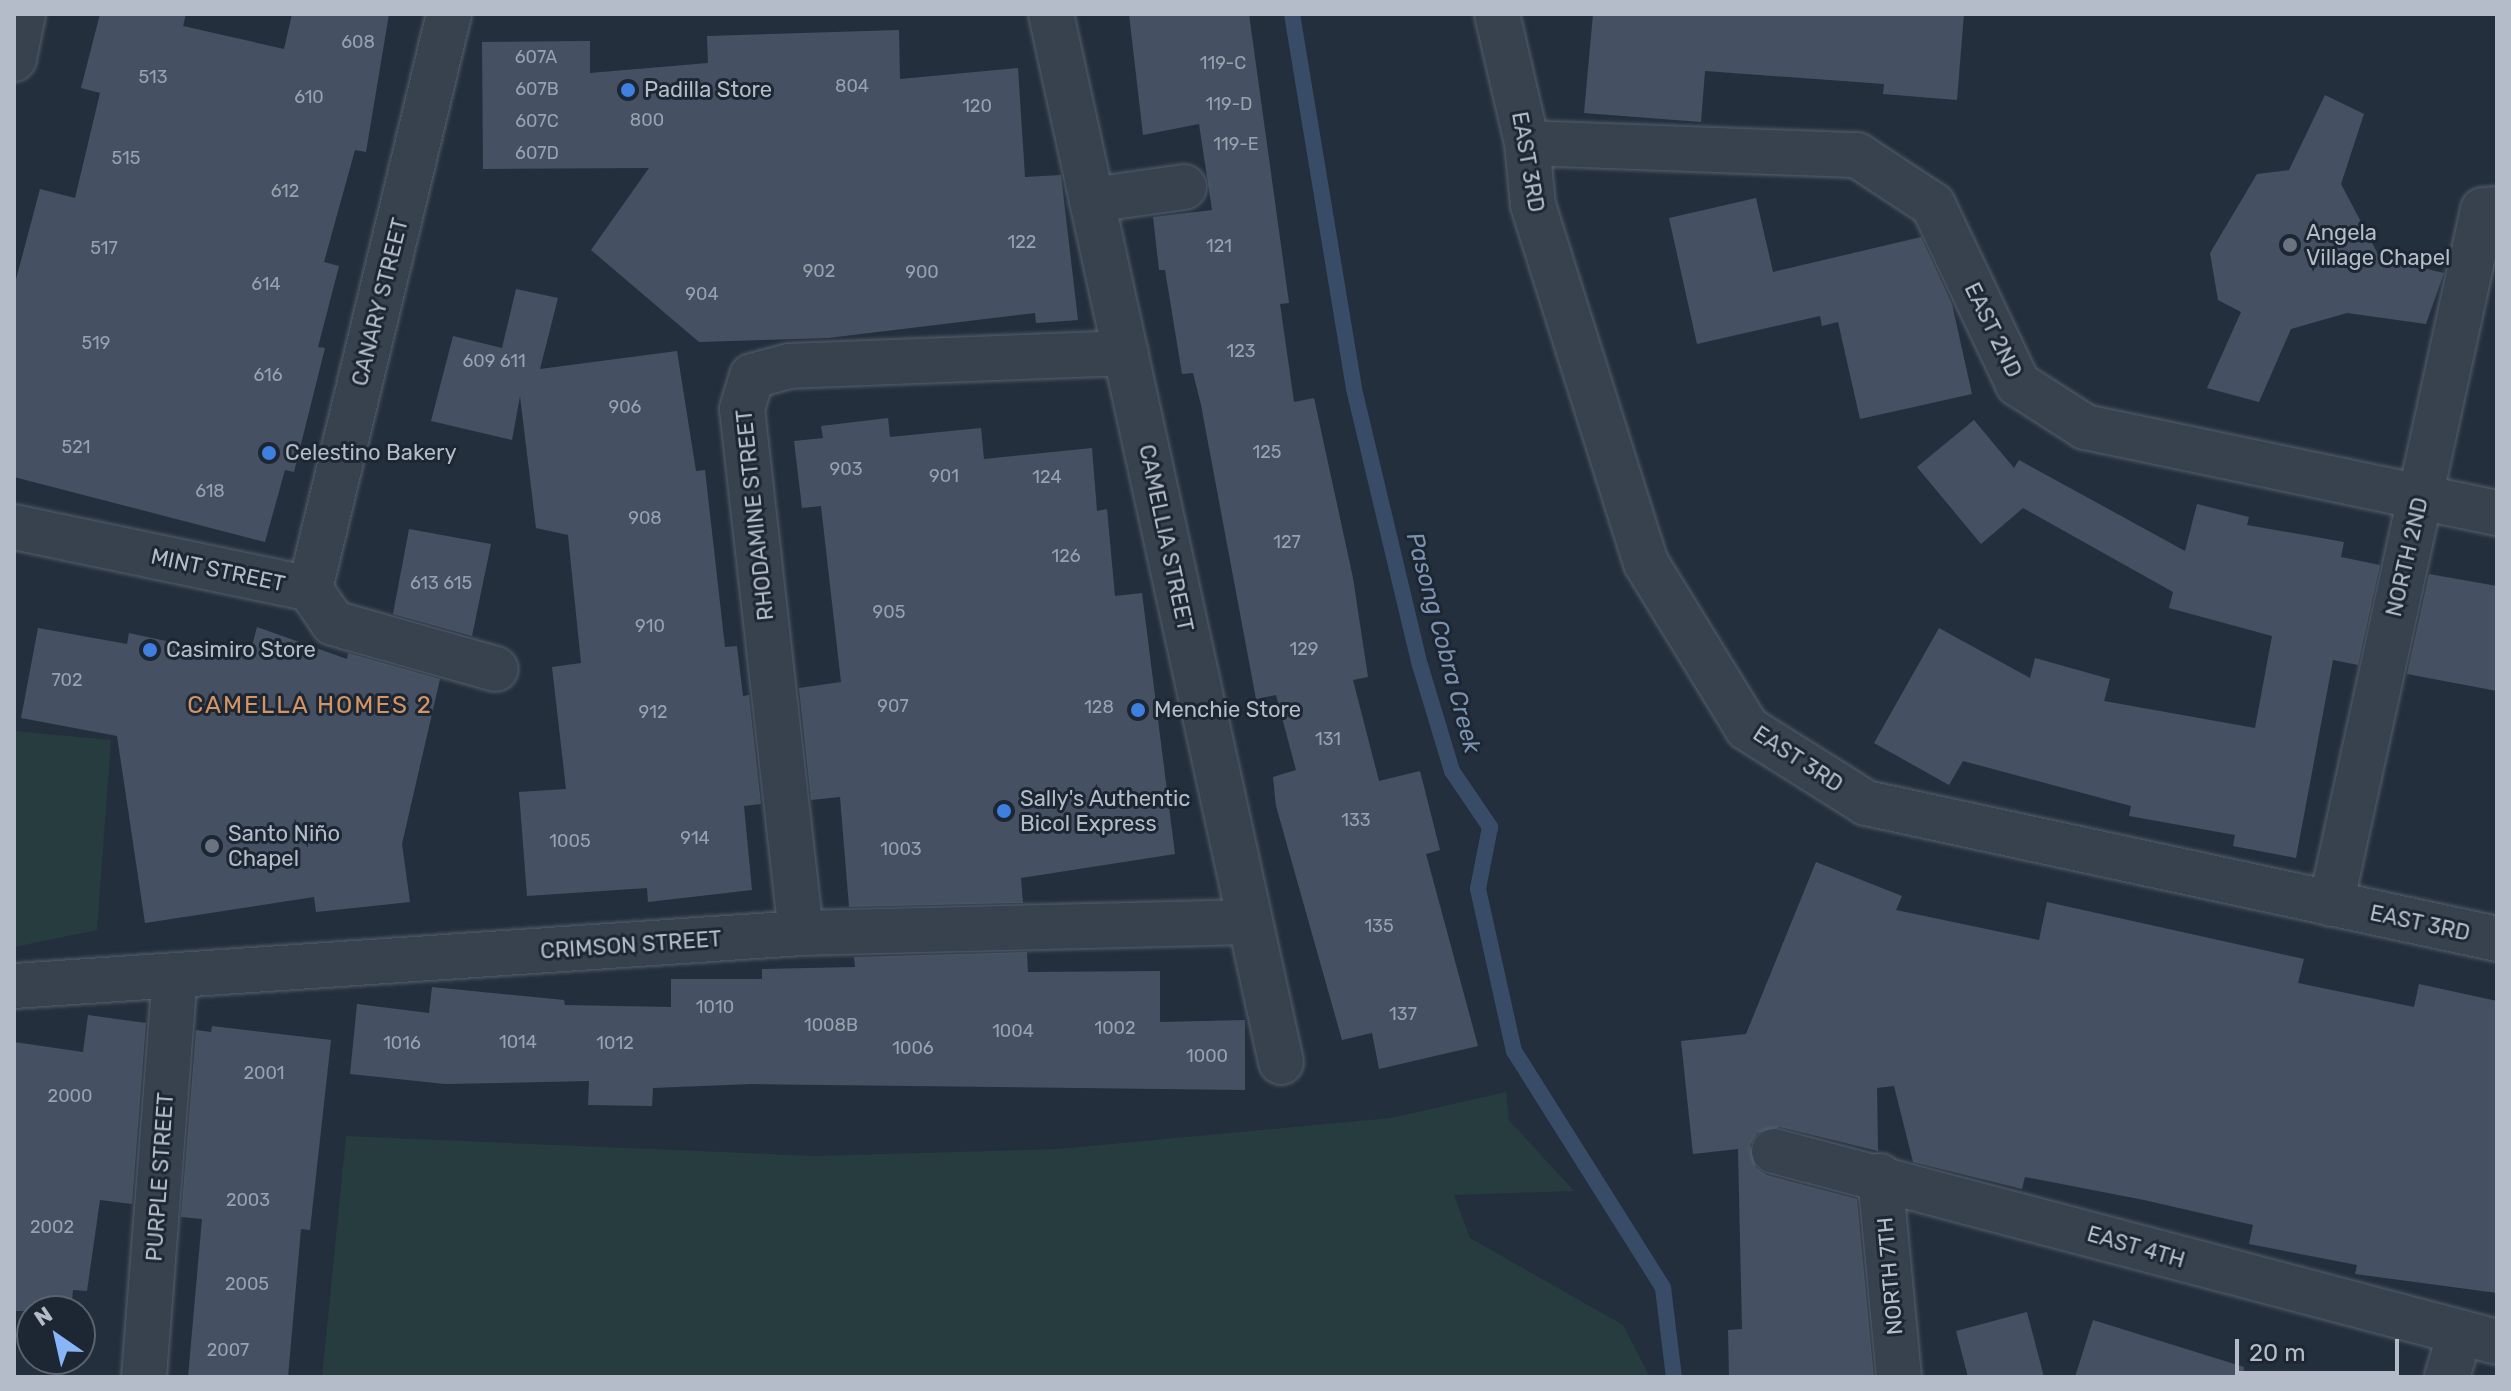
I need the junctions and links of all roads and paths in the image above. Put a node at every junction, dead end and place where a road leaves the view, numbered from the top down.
1 (23, 14) edge
2 (449, 14) edge
3 (1051, 14) edge
4 (1497, 14) edge
5 (14, 59) edge
6 (1527, 143) junction
7 (1184, 187) dead end
8 (1092, 200) junction
9 (2490, 209) edge
10 (1126, 353) junction
11 (2420, 498) junction
12 (2497, 513) edge
13 (14, 527) edge
14 (310, 589) junction
15 (496, 669) dead end
16 (2331, 904) junction
17 (1249, 922) junction
18 (801, 933) junction
19 (2497, 939) edge
20 (175, 977) junction
21 (14, 986) edge
22 (1281, 1062) dead end
23 (1774, 1151) dead end
24 (1880, 1176) junction
25 (2468, 1352) edge
26 (144, 1377) edge
27 (1899, 1377) edge

1 - 5 street
2 - 14 street, CANARY STREET
3 - 8 street, CAMELLIA STREET
4 - 6 street, EAST 3RD
6 - 11 street, EAST 2ND
6 - 16 street, EAST 3RD
7 - 8 street
8 - 10 street, CAMELLIA STREET
9 - 11 street, NORTH 2ND
10 - 17 street, CAMELLIA STREET
10 - 18 street, RHODAMINE STREET
11 - 12 street, EAST 2ND
11 - 16 street, NORTH 2ND
13 - 14 street, MINT STREET
14 - 15 street, MINT STREET
16 - 19 street, EAST 3RD
17 - 18 street, CRIMSON STREET
17 - 22 street, CAMELLIA STREET
18 - 20 street, CRIMSON STREET
20 - 21 street, CRIMSON STREET
20 - 26 street, PURPLE STREET
23 - 24 street, EAST 4TH
24 - 25 street, EAST 4TH
24 - 27 street, NORTH 7TH

